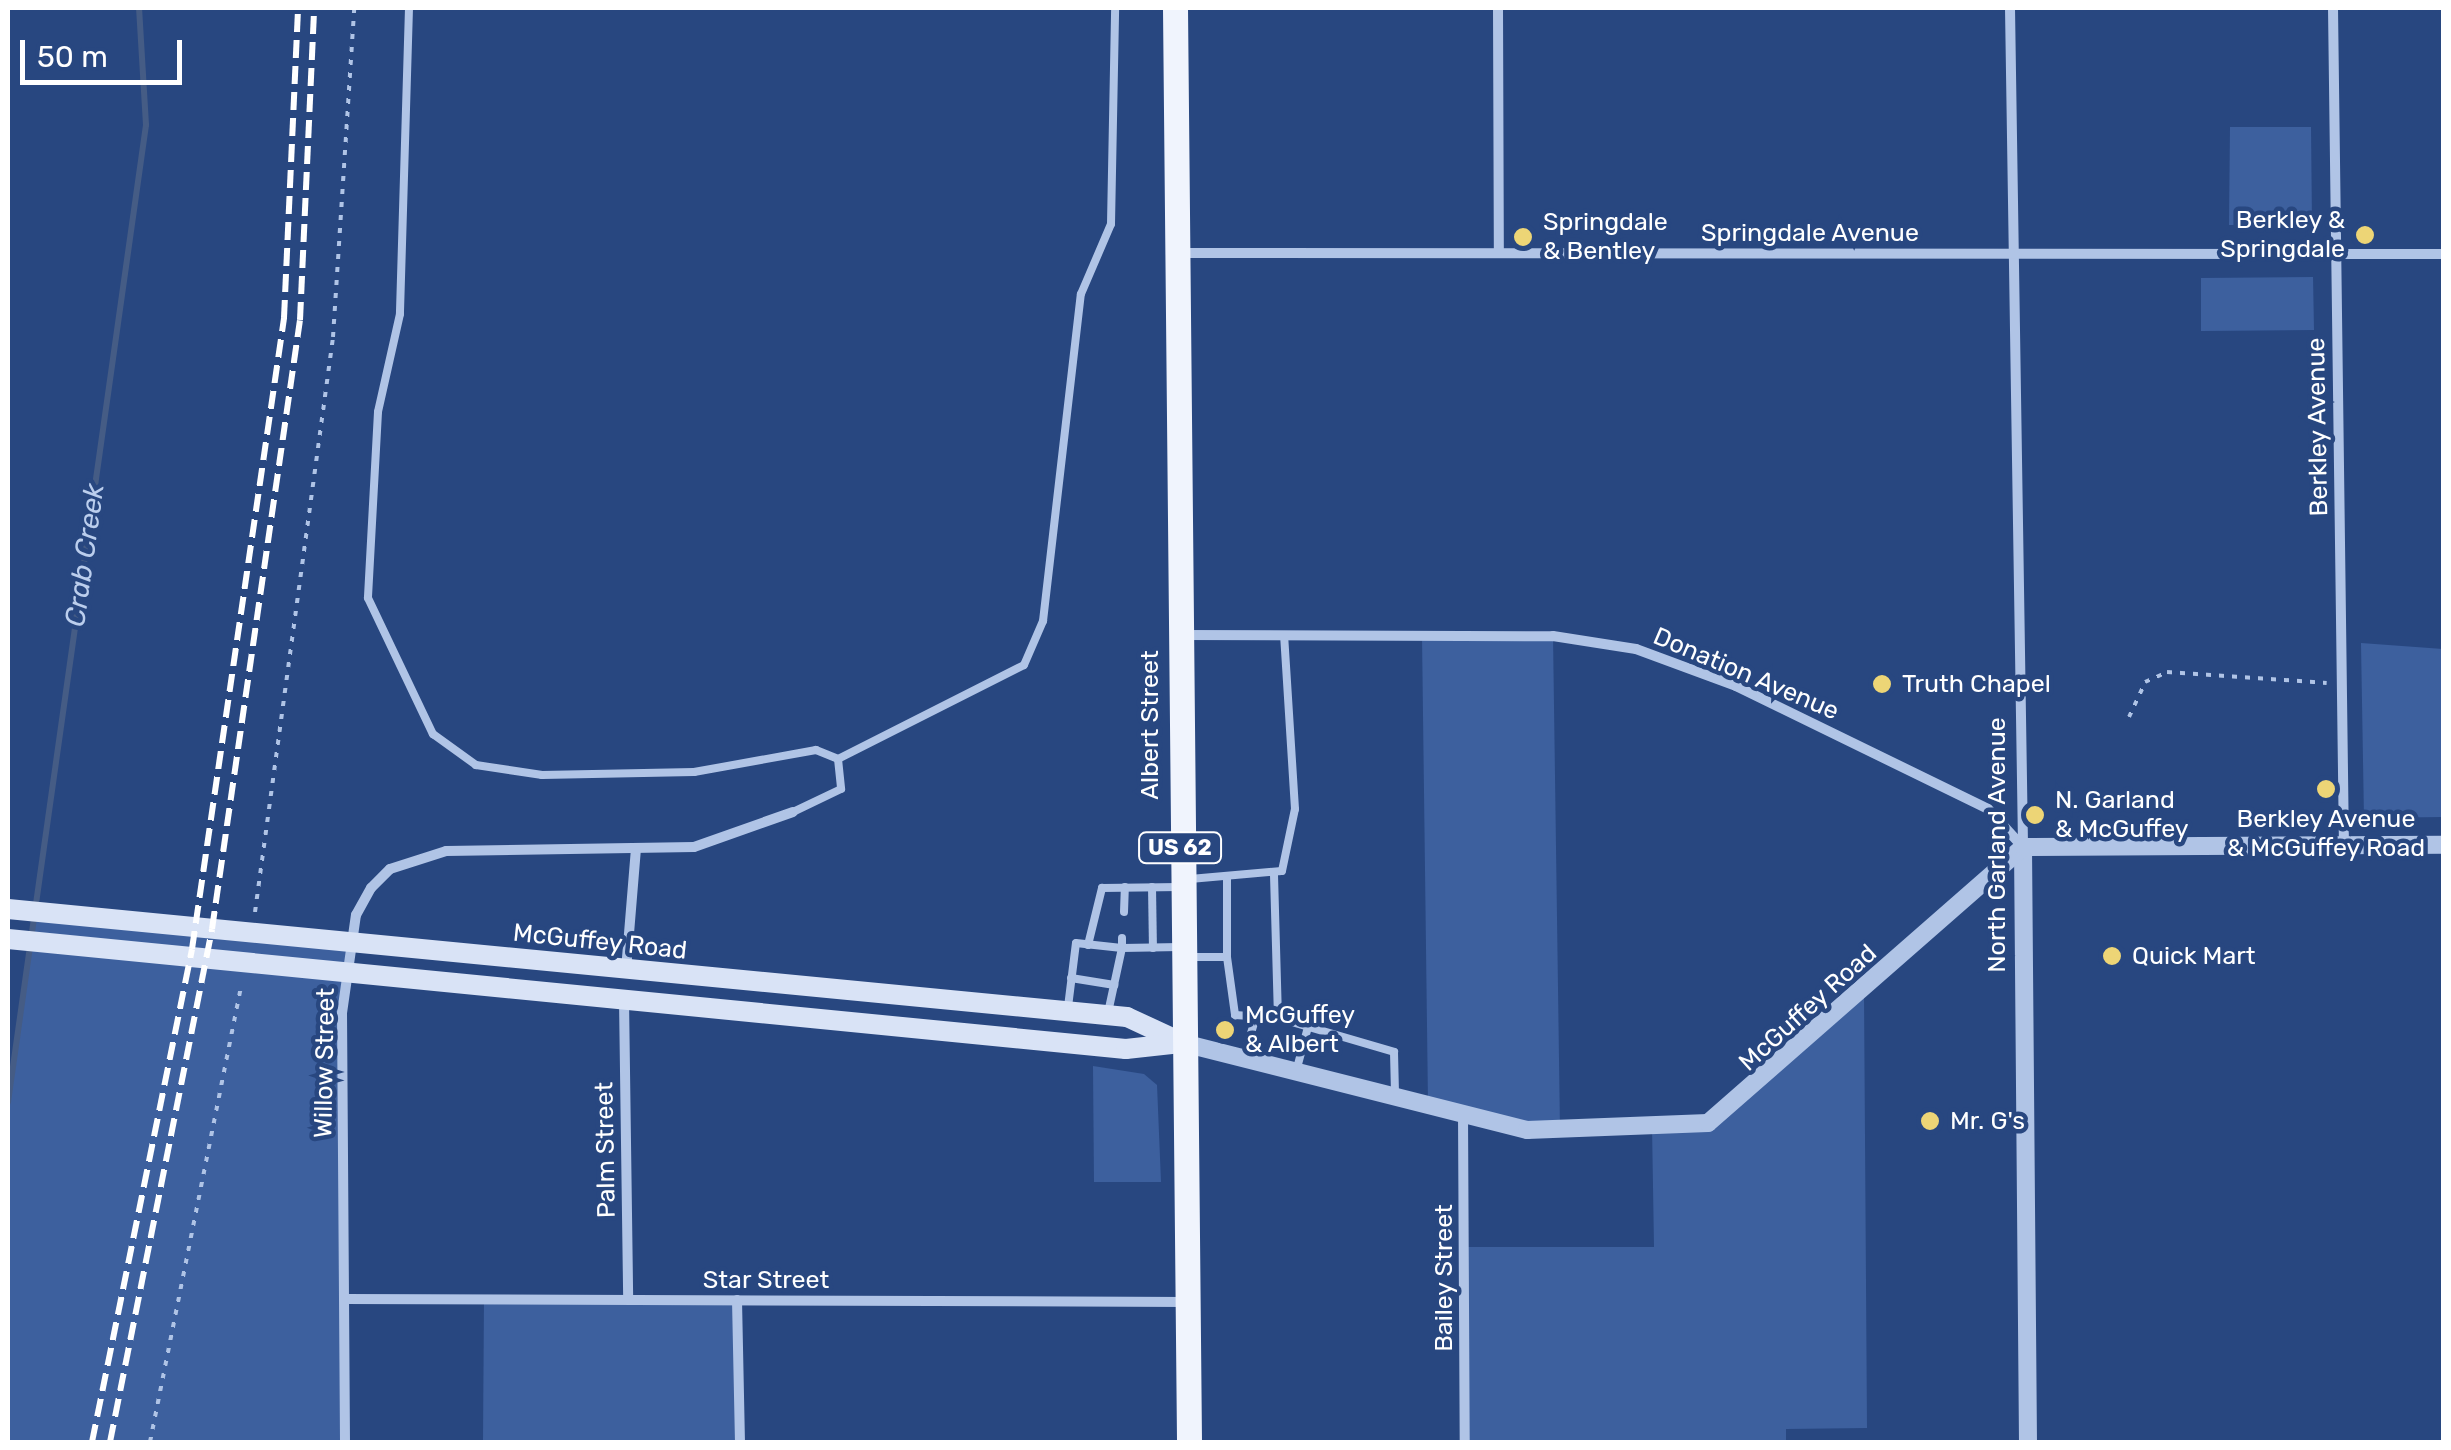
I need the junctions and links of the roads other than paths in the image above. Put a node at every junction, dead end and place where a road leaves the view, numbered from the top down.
1 (409, 8) edge
2 (1115, 8) edge
3 (1175, 8) edge
4 (1498, 8) edge
5 (2010, 8) edge
6 (2333, 8) edge
7 (1499, 252) junction
8 (1177, 253) junction
9 (2013, 254) junction
10 (2336, 254) junction
11 (2444, 254) edge
12 (1180, 635) junction
13 (1284, 635) junction
14 (838, 759) junction
15 (793, 812) joint
16 (2344, 845) junction
17 (2444, 845) edge
18 (2023, 846) junction
19 (636, 849) junction
20 (1274, 875) junction
21 (1226, 879) junction
22 (1180, 883) junction
23 (1124, 887) junction
24 (1152, 887) junction
25 (8, 909) edge
26 (1124, 912) dead end
27 (1122, 938) dead end
28 (8, 939) edge
29 (1088, 945) junction
30 (1122, 948) junction
31 (1153, 948) junction
32 (1180, 952) junction
33 (1227, 957) junction
34 (626, 970) junction
35 (1071, 978) junction
36 (1114, 985) junction
37 (624, 999) junction
38 (1067, 1012) junction
39 (1107, 1015) junction
40 (1278, 1018) junction
41 (1255, 1019) junction
42 (1308, 1027) junction
43 (1183, 1043) junction
44 (1244, 1056) junction
45 (1297, 1068) junction
46 (1395, 1094) junction
47 (1463, 1112) junction
48 (344, 1299) junction
49 (628, 1300) junction
50 (737, 1300) junction
51 (1187, 1302) junction
52 (345, 1442) edge
53 (740, 1442) edge
54 (1189, 1442) edge
55 (1466, 1442) edge
56 (2028, 1442) edge

1 - 14 lane
2 - 14 lane
3 - 8 main road, Albert Street / US 62
4 - 7 street
5 - 9 street, North Garland Avenue
6 - 10 street, Berkley Avenue
7 - 8 street, Springdale Avenue
7 - 9 street, Springdale Avenue
8 - 12 main road, Albert Street / US 62
9 - 10 street, Springdale Avenue
9 - 18 street, North Garland Avenue
10 - 11 street, Springdale Avenue
10 - 16 street, Berkley Avenue
12 - 13 street, Donation Avenue
12 - 22 main road, Albert Street / US 62
13 - 18 street, Donation Avenue
13 - 20 lane
14 - 15 lane
15 - 19 street, Willow Street
16 - 17 street
16 - 18 street
18 - 47 street, McGuffey Road
18 - 56 street, North Garland Avenue
19 - 34 street
19 - 48 street, Willow Street
20 - 21 lane
20 - 40 lane
21 - 22 lane
21 - 33 lane
22 - 24 lane
22 - 32 main road, Albert Street / US 62
23 - 24 lane
23 - 26 lane
23 - 29 lane
24 - 31 lane
25 - 34 main road, McGuffey Road
27 - 30 lane
28 - 37 main road, McGuffey Road
29 - 30 lane
29 - 35 lane
30 - 31 lane
30 - 36 lane
31 - 32 lane
32 - 33 lane
32 - 43 main road, Albert Street / US 62
33 - 41 lane
34 - 38 main road, McGuffey Road
35 - 36 lane
35 - 38 lane
36 - 39 lane
37 - 43 main road, McGuffey Road
37 - 49 street, Palm Street
38 - 39 main road, McGuffey Road
39 - 43 main road, McGuffey Road
40 - 41 lane
40 - 42 lane
41 - 44 lane
42 - 45 lane
42 - 46 lane
43 - 44 street, McGuffey Road
43 - 51 main road, Albert Street / US 62
44 - 45 street, McGuffey Road
45 - 46 street, McGuffey Road
46 - 47 street, McGuffey Road
47 - 55 street, Bailey Street
48 - 49 street, Star Street
48 - 52 street, Willow Street
49 - 50 street, Star Street
50 - 51 street, Star Street
50 - 53 street
51 - 54 main road, Albert Street / US 62

